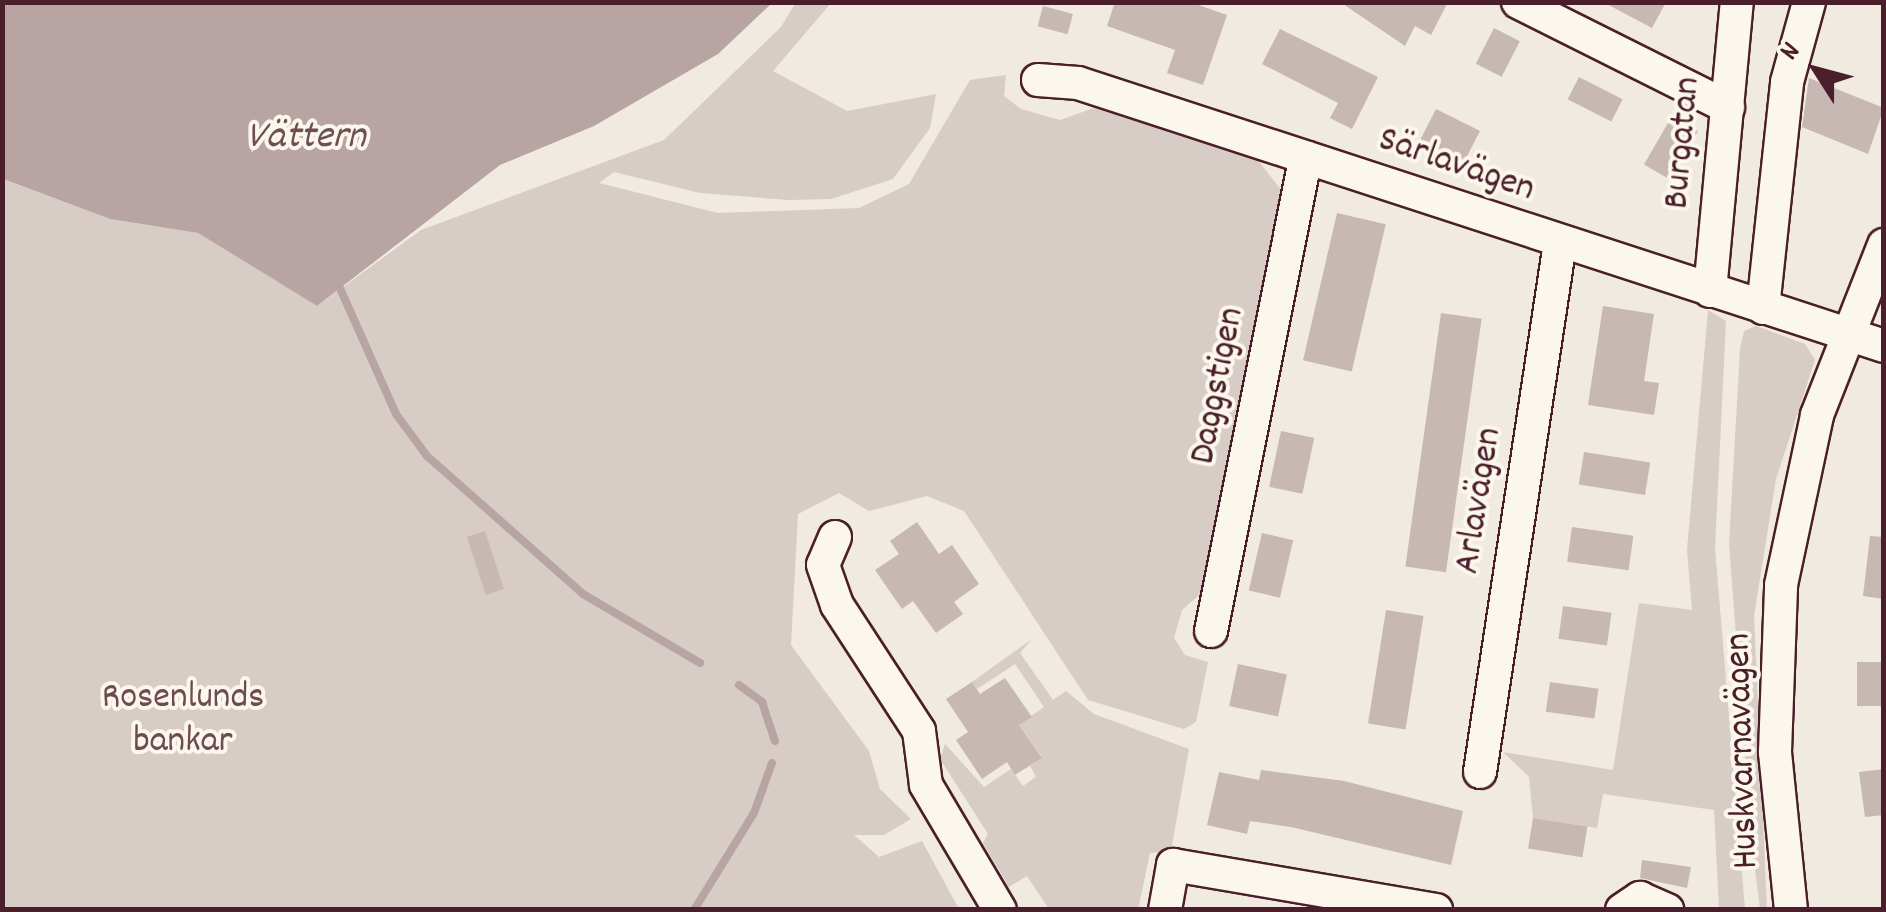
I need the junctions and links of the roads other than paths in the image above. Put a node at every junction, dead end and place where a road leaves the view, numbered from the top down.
1 (1518, 2) edge
2 (1737, 2) edge
3 (1809, 2) edge
4 (1038, 80) dead end
5 (1728, 107) junction
6 (1306, 157) junction
7 (1560, 243) junction
8 (1884, 245) edge
9 (1710, 290) junction
10 (1764, 308) junction
11 (1848, 334) junction
12 (1884, 346) edge
13 (834, 537) dead end
14 (1211, 631) dead end
15 (1480, 772) dead end
16 (1000, 910) edge
17 (1164, 910) edge
18 (1436, 910) edge
19 (1622, 910) edge
20 (1667, 910) edge
21 (1791, 910) edge

1 - 5 street
2 - 5 street, Burgatan
3 - 10 street
4 - 6 street, Särlavägen
5 - 9 street, Burgatan
6 - 7 street, Särlavägen
6 - 14 street, Daggstigen
7 - 9 street, Särlavägen
7 - 15 street, Arlavägen
8 - 11 street, Huskvarnavägen
9 - 10 street, Särlavägen
10 - 11 street, Särlavägen
11 - 12 street, Särlavägen
11 - 21 street, Huskvarnavägen
13 - 16 street
17 - 18 street
19 - 20 street

